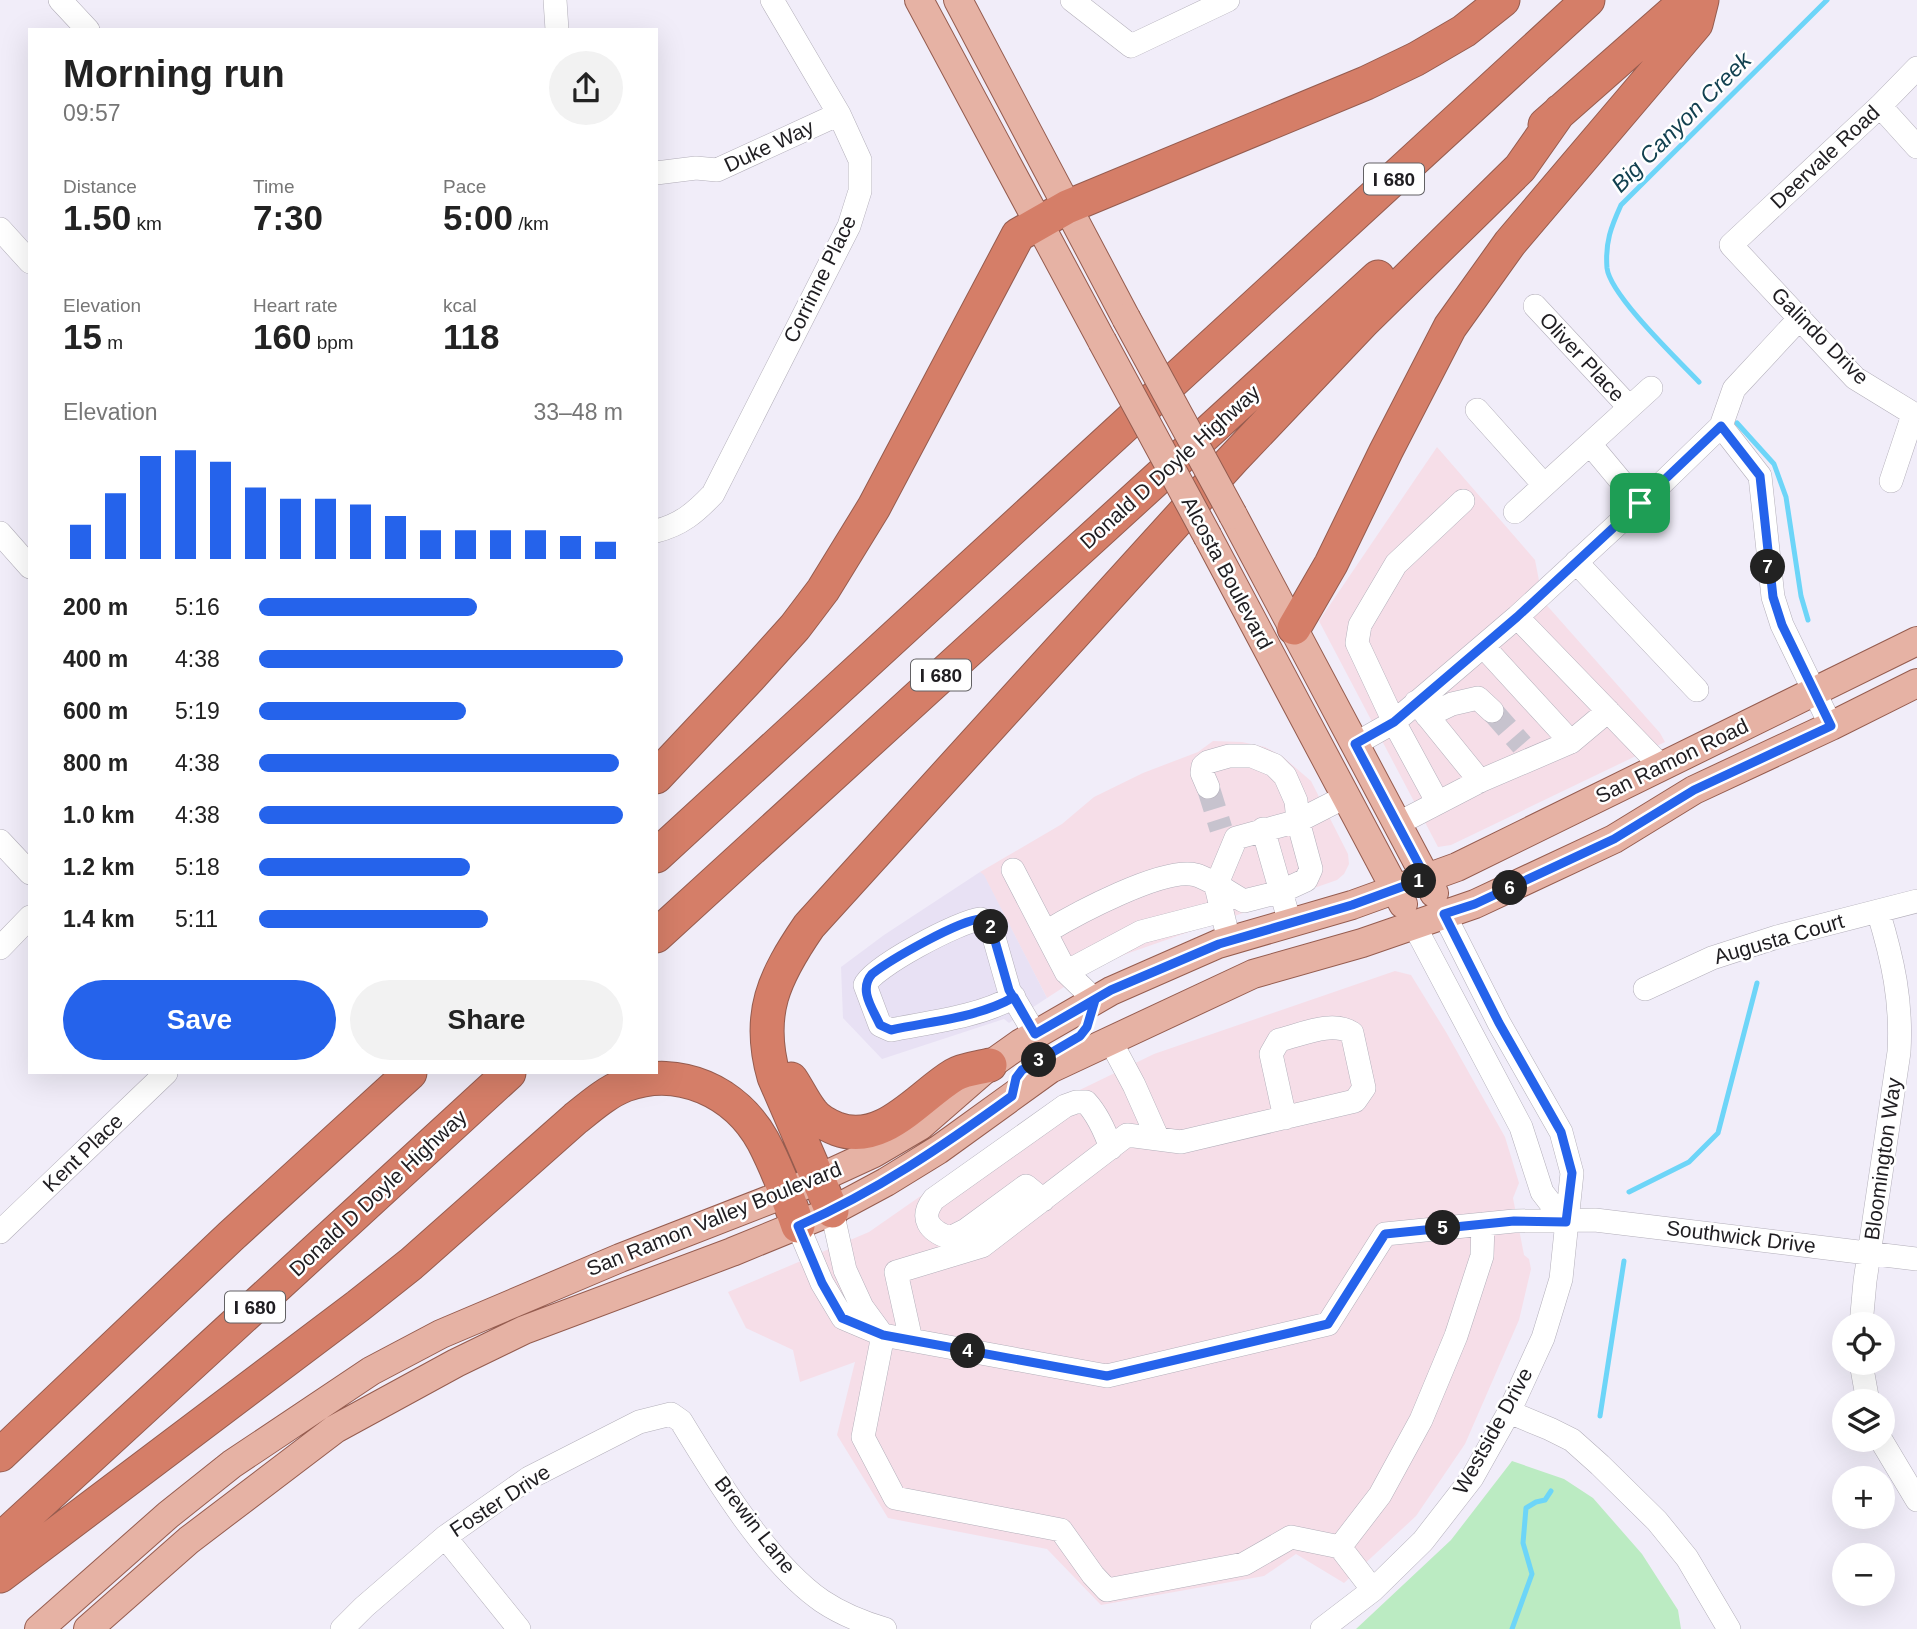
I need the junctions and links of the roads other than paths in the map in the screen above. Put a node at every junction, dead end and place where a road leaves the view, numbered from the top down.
1 (60, 0) edge
2 (555, 0) edge
3 (772, 0) edge
4 (919, 0) edge
5 (958, 0) edge
6 (1072, 0) edge
7 (1228, 0) edge
8 (1503, 0) edge
9 (1588, 0) edge
10 (1687, 0) edge
11 (1702, 0) edge
12 (86, 28) edge
13 (558, 28) edge
14 (1917, 68) edge
15 (1880, 106) junction
16 (1560, 111) junction
17 (839, 114) junction
18 (1917, 147) edge
19 (658, 173) edge
20 (1068, 207) junction
21 (1038, 224) junction
22 (0, 229) edge
23 (1731, 245) joint
24 (28, 260) edge
25 (1535, 306) dead end
26 (1800, 318) junction
27 (1651, 387) dead end
28 (1629, 407) junction
29 (1477, 410) dead end
30 (1915, 416) edge
31 (1721, 426) junction
32 (1590, 444) junction
33 (1891, 481) dead end
34 (1544, 485) junction
35 (1463, 501) dead end
36 (1640, 503) junction
37 (1515, 512) dead end
38 (658, 531) edge
39 (0, 533) edge
40 (1576, 562) junction
41 (28, 565) edge
42 (1517, 617) junction
43 (1293, 628) junction
44 (1917, 641) edge
45 (1483, 646) junction
46 (1917, 683) edge
47 (1697, 690) dead end
48 (1815, 690) junction
49 (1422, 709) junction
50 (1492, 711) tunnel mouth
51 (1608, 711) junction
52 (1394, 722) junction
53 (1831, 726) junction
54 (1571, 742) junction
55 (1355, 744) junction
56 (1662, 767) junction
57 (658, 775) edge
58 (1480, 781) junction
59 (1208, 787) tunnel mouth
60 (1347, 796) junction
61 (1438, 803) junction
62 (1298, 821) junction
63 (1399, 823) junction
64 (1221, 829) tunnel mouth
65 (1263, 829) junction
66 (0, 841) edge
67 (1230, 851) junction
68 (658, 854) edge
69 (1013, 870) dead end
70 (28, 871) edge
71 (1426, 878) junction
72 (1216, 886) junction
73 (1395, 890) junction
74 (1280, 892) junction
75 (1244, 901) junction
76 (1917, 901) edge
77 (1222, 911) junction
78 (1878, 911) junction
79 (1444, 914) junction
80 (28, 919) edge
81 (1290, 923) junction
82 (1413, 925) junction
83 (1046, 932) junction
84 (658, 934) edge
85 (1229, 941) junction
86 (0, 948) edge
87 (1066, 972) junction
88 (1645, 989) dead end
89 (1014, 997) junction
90 (1095, 1000) junction
91 (1035, 1034) junction
92 (766, 1038) junction
93 (1111, 1042) junction
94 (990, 1065) junction
95 (165, 1074) edge
96 (409, 1074) edge
97 (508, 1074) edge
98 (1012, 1096) junction
99 (1285, 1118) junction
100 (1158, 1139) junction
101 (1111, 1148) junction
102 (817, 1179) junction
103 (787, 1193) junction
104 (1043, 1200) junction
105 (832, 1211) junction
106 (1566, 1222) junction
107 (1483, 1224) junction
108 (798, 1226) junction
109 (0, 1232) edge
110 (1870, 1252) junction
111 (1917, 1259) edge
112 (1863, 1312) edge
113 (883, 1335) junction
114 (911, 1340) junction
115 (1509, 1412) junction
116 (681, 1421) joint
117 (1888, 1452) edge
118 (0, 1455) edge
119 (1917, 1500) edge
120 (444, 1537) junction
121 (0, 1540) edge
122 (1340, 1547) junction
123 (0, 1576) edge
124 (1373, 1590) junction
125 (103, 1624) edge
126 (39, 1629) edge
127 (342, 1629) edge
128 (519, 1629) edge
129 (885, 1629) edge
130 (1322, 1629) edge
131 (1730, 1629) edge

1 - 12 street
2 - 13 street
3 - 17 street, Corrinne Place
4 - 21 main road, Alcosta Boulevard
5 - 20 main road, Alcosta Boulevard
6 - 7 street
8 - 20 highway
9 - 68 highway, I 680
10 - 16 highway, Donald D Doyle Highway / I 680
11 - 43 highway
14 - 15 street, Deervale Road
15 - 18 street
15 - 23 street, Deervale Road
16 - 84 highway, Donald D Doyle Highway / I 680
16 - 92 highway
17 - 19 street, Duke Way
17 - 38 street, Corrinne Place
20 - 21 highway
20 - 43 main road, Alcosta Boulevard, bridge
21 - 57 highway
21 - 60 main road, Alcosta Boulevard, bridge
22 - 24 street
23 - 26 street, Galindo Drive
25 - 28 street, Oliver Place
26 - 30 street, Galindo Drive
26 - 31 street
27 - 28 street, Oliver Place
28 - 32 street, Oliver Place
29 - 34 street
30 - 33 street
31 - 36 street
31 - 48 street
32 - 34 street, Oliver Place
32 - 36 street
34 - 37 street, Oliver Place
35 - 52 street
36 - 40 street
39 - 41 street
40 - 42 street
40 - 47 street
42 - 45 street
42 - 51 street
43 - 55 main road, Alcosta Boulevard
44 - 48 main road, San Ramon Road
45 - 49 street
45 - 54 street
46 - 53 main road, San Ramon Road
48 - 53 street
48 - 56 main road, San Ramon Road
49 - 50 street
49 - 52 street
49 - 58 street
51 - 54 street
51 - 56 street
52 - 55 street
52 - 61 street
53 - 79 main road, San Ramon Road
54 - 58 street
55 - 63 main road, Alcosta Boulevard
56 - 71 main road, San Ramon Road
58 - 61 street
59 - 62 street
60 - 62 street
60 - 73 main road, Alcosta Boulevard
61 - 63 street
62 - 65 street
62 - 74 street
63 - 71 main road, Alcosta Boulevard
64 - 67 street
65 - 67 street
65 - 74 street
66 - 70 street
67 - 72 street
67 - 75 street
69 - 83 street
71 - 73 main road, San Ramon Valley Boulevard
71 - 79 main road, Alcosta Boulevard
72 - 75 street
72 - 77 street
72 - 83 street
73 - 81 main road, San Ramon Valley Boulevard
73 - 82 main road, Alcosta Boulevard
74 - 75 street
74 - 81 street
76 - 78 street, Augusta Court
77 - 85 street
77 - 87 street
78 - 88 street, Augusta Court
78 - 110 street, Bloomington Way
79 - 82 main road, San Ramon Valley Boulevard
79 - 106 street, Westside Drive
80 - 86 street
81 - 85 main road, San Ramon Valley Boulevard
82 - 93 main road, San Ramon Valley Boulevard
82 - 106 street
83 - 87 street
85 - 90 main road, San Ramon Valley Boulevard
87 - 90 street
89 - 89 street
89 - 91 street
90 - 91 main road, San Ramon Valley Boulevard
90 - 98 main road
91 - 94 main road, San Ramon Valley Boulevard
92 - 94 highway
92 - 102 highway
93 - 98 main road, San Ramon Valley Boulevard
93 - 100 street
94 - 102 main road, San Ramon Valley Boulevard
95 - 109 street, Kent Place
96 - 118 highway
97 - 121 highway, Donald D Doyle Highway / I 680
98 - 105 main road, San Ramon Valley Boulevard
99 - 99 street
99 - 100 street
100 - 101 street
101 - 104 street
101 - 104 street
102 - 103 main road, San Ramon Valley Boulevard
102 - 105 highway
103 - 108 highway
103 - 123 highway
103 - 126 main road, San Ramon Valley Boulevard
104 - 114 street
105 - 108 main road, San Ramon Valley Boulevard
105 - 113 street
106 - 107 street, Southwick Drive
106 - 110 street, Southwick Drive
106 - 115 street, Westside Drive
107 - 114 street, Southwick Drive
107 - 122 street
108 - 113 street
108 - 125 main road, San Ramon Valley Boulevard
110 - 111 street, Southwick Drive
110 - 112 street, Bloomington Way
113 - 114 street
113 - 122 street
115 - 124 street, Westside Drive
115 - 131 street
116 - 120 street, Foster Drive
116 - 129 street, Brewin Lane
117 - 119 street
120 - 127 street, Foster Drive
120 - 128 street
122 - 124 street
124 - 130 street, Westside Drive

